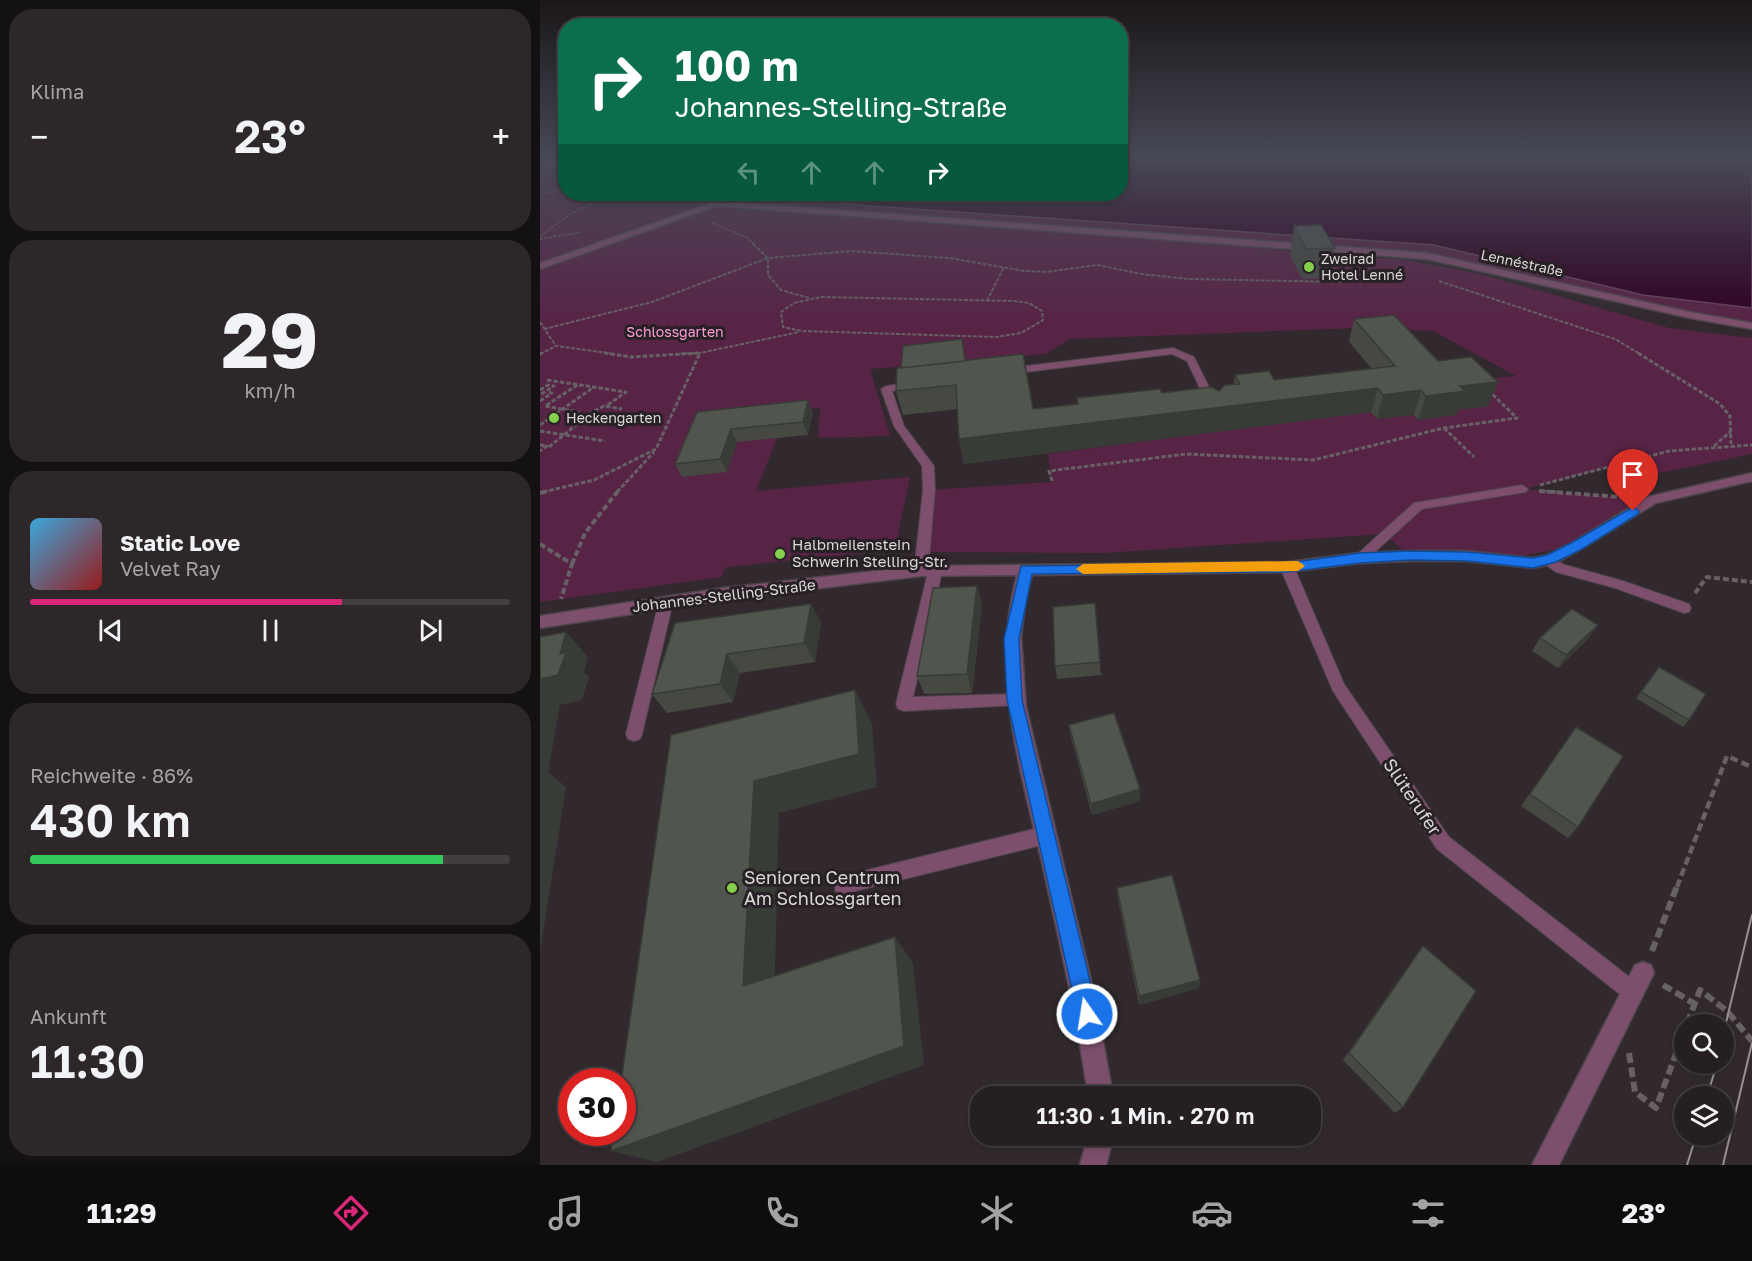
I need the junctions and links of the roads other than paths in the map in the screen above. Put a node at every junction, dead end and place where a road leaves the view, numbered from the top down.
1 (695, 212) edge
2 (840, 212) edge
3 (540, 266) edge
4 (1752, 326) edge
5 (992, 374) edge
6 (922, 384) edge
7 (1216, 410) edge
8 (1752, 477) edge
9 (1522, 489) road end
10 (1360, 558) junction
11 (1546, 560) junction
12 (1287, 567) junction
13 (1026, 569) junction
14 (928, 572) junction
15 (666, 602) junction
16 (1684, 608) dead end
17 (543, 621) edge
18 (1014, 700) junction
19 (634, 734) dead end
20 (1046, 836) junction
21 (843, 885) dead end
22 (1634, 993) joint
23 (1100, 1086) edge
24 (1098, 1146) edge
25 (1093, 1165) edge
26 (1545, 1165) edge

1 - 3 street
2 - 4 street, Lennéstraße
5 - 7 lane
6 - 14 lane
8 - 11 street, Johannes-Stelling-Straße
9 - 10 lane
10 - 11 street, Johannes-Stelling-Straße
10 - 12 street, Johannes-Stelling-Straße
11 - 16 lane
12 - 13 street, Johannes-Stelling-Straße
12 - 22 lane, Slüterufer
13 - 14 street, Johannes-Stelling-Straße
13 - 18 street
14 - 15 street, Johannes-Stelling-Straße
14 - 18 lane
15 - 17 street, Johannes-Stelling-Straße
15 - 19 lane
18 - 20 street
20 - 21 lane
20 - 23 street
22 - 26 street
24 - 25 street

